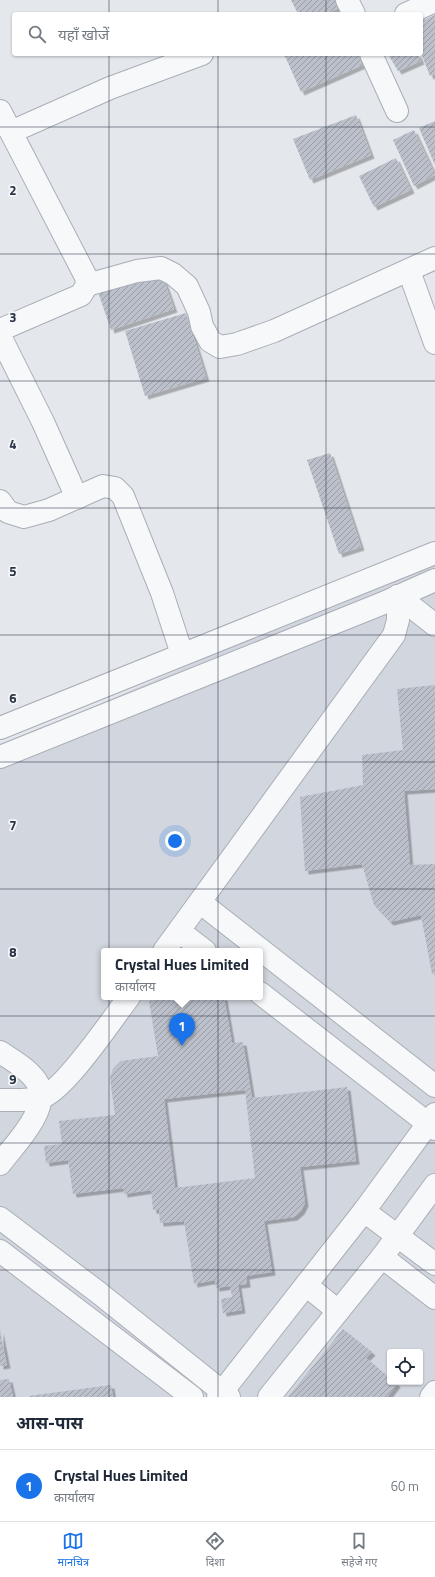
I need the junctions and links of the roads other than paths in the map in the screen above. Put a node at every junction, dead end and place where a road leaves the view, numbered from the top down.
1 (347, 0) edge
2 (435, 1) edge
3 (353, 12) edge
4 (410, 12) edge
5 (197, 56) edge
6 (372, 56) edge
7 (397, 111) dead end
8 (0, 112) edge
9 (11, 132) junction
10 (435, 258) edge
11 (409, 270) junction
12 (87, 285) junction
13 (0, 330) edge
14 (0, 336) edge
15 (435, 343) edge
16 (77, 498) junction
17 (0, 501) edge
18 (435, 553) edge
19 (434, 582) edge
20 (398, 596) junction
21 (435, 625) edge
22 (182, 654) junction
23 (0, 728) edge
24 (0, 757) edge
25 (200, 903) junction
26 (180, 931) junction
27 (166, 948) edge
28 (201, 948) edge
29 (258, 948) edge
30 (263, 952) edge
31 (263, 995) edge
32 (127, 1000) edge
33 (0, 1052) edge
34 (435, 1086) edge
35 (41, 1098) junction
36 (0, 1100) edge
37 (433, 1122) edge
38 (0, 1164) edge
39 (435, 1185) edge
40 (364, 1211) junction
41 (0, 1218) edge
42 (398, 1236) junction
43 (0, 1252) edge
44 (382, 1257) junction
45 (435, 1264) edge
46 (306, 1285) junction
47 (99, 1293) junction
48 (435, 1298) edge
49 (338, 1311) junction
50 (82, 1314) junction
51 (435, 1392) edge
52 (223, 1395) edge
53 (192, 1397) edge
54 (269, 1397) edge
55 (431, 1397) edge

1 - 3 street
2 - 4 street
5 - 9 street
6 - 7 street
8 - 9 street
9 - 12 street
10 - 11 street
11 - 12 street
11 - 15 street
12 - 13 street
14 - 16 street
16 - 17 street
16 - 22 street
18 - 22 street
19 - 20 street
20 - 21 street
20 - 24 street
20 - 25 street
22 - 23 street
25 - 26 street
25 - 29 street
26 - 27 street
26 - 28 street
30 - 34 street
31 - 37 street
32 - 35 street
33 - 35 street
35 - 36 street
35 - 38 street
37 - 40 street
39 - 42 street
40 - 42 street
40 - 46 street
41 - 47 street
42 - 44 street
42 - 45 street
43 - 50 street
44 - 48 street
44 - 49 street
46 - 49 street
46 - 52 street
47 - 50 street
47 - 52 street
49 - 54 street
50 - 53 street
51 - 55 street

